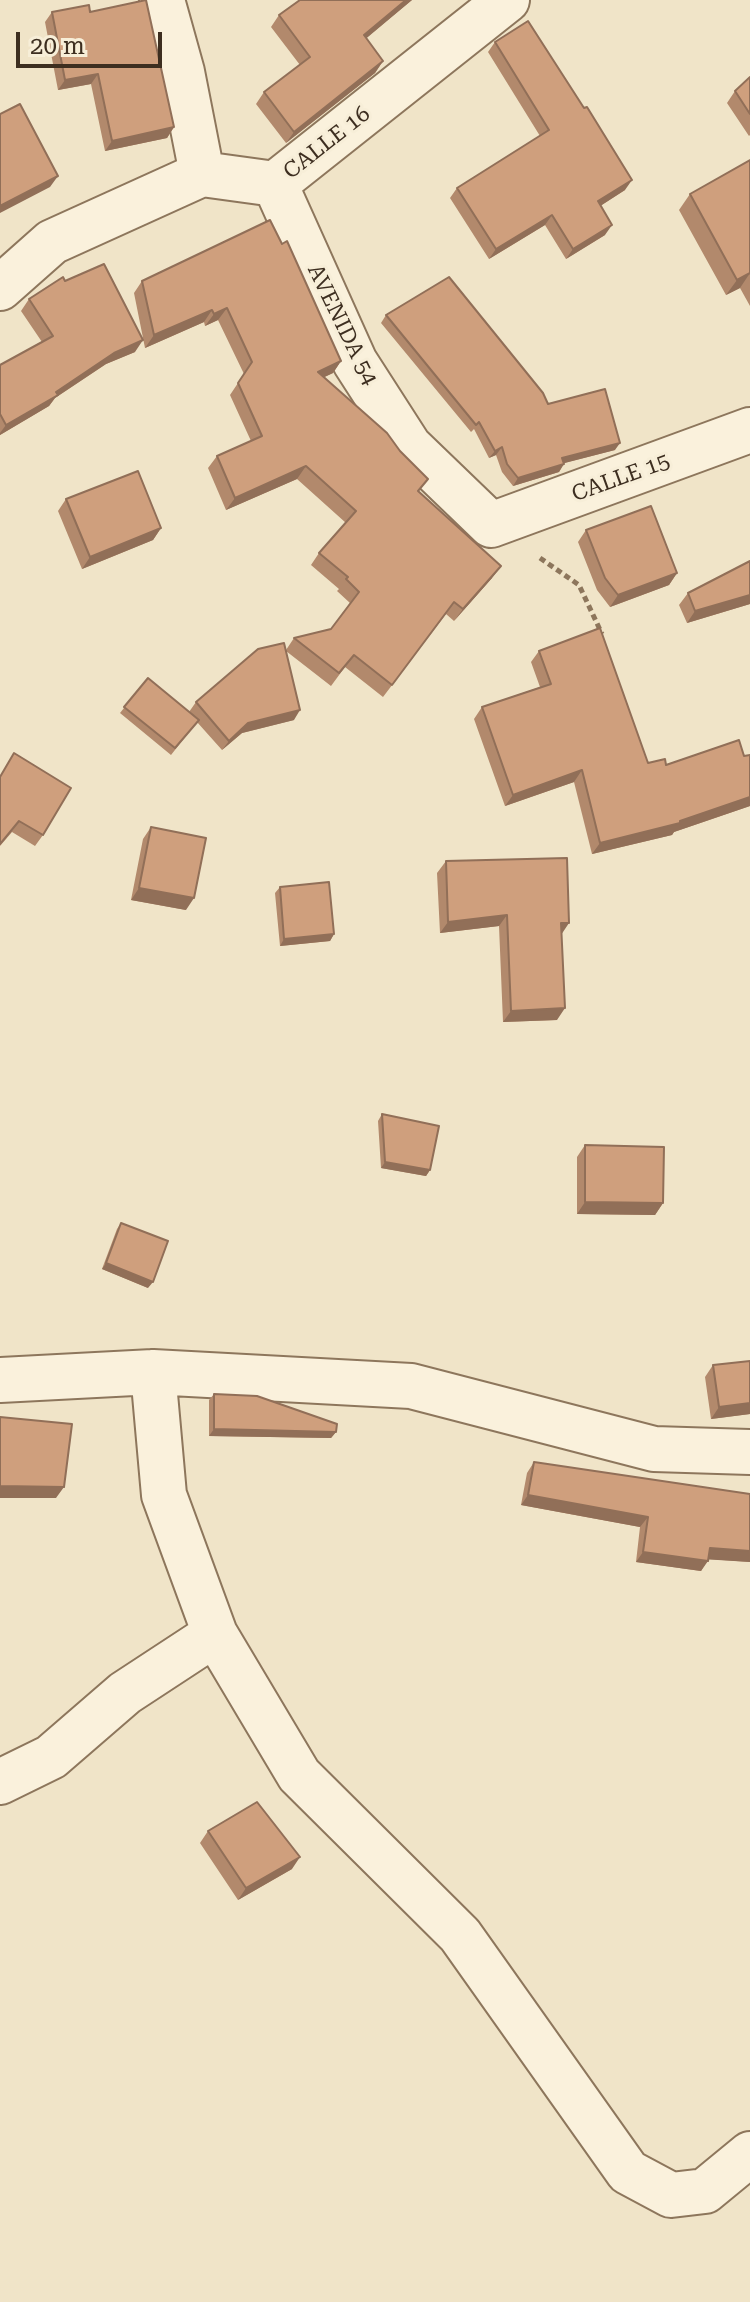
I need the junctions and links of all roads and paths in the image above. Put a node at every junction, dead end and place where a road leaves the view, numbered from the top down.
1 (162, 0) edge
2 (507, 0) edge
3 (202, 174) junction
4 (275, 184) junction
5 (0, 288) edge
6 (750, 430) edge
7 (491, 525) junction
8 (603, 637) edge
9 (153, 1372) junction
10 (0, 1380) edge
11 (750, 1452) edge
12 (215, 1634) junction
13 (0, 1782) edge
14 (750, 2154) edge

1 - 3 street
2 - 4 street, CALLE 16
3 - 4 street, CALLE 16
3 - 5 street
4 - 7 street, AVENIDA 54
6 - 7 street, CALLE 15
7 - 8 path
9 - 10 street
9 - 11 street
9 - 12 street
12 - 13 street
12 - 14 street

